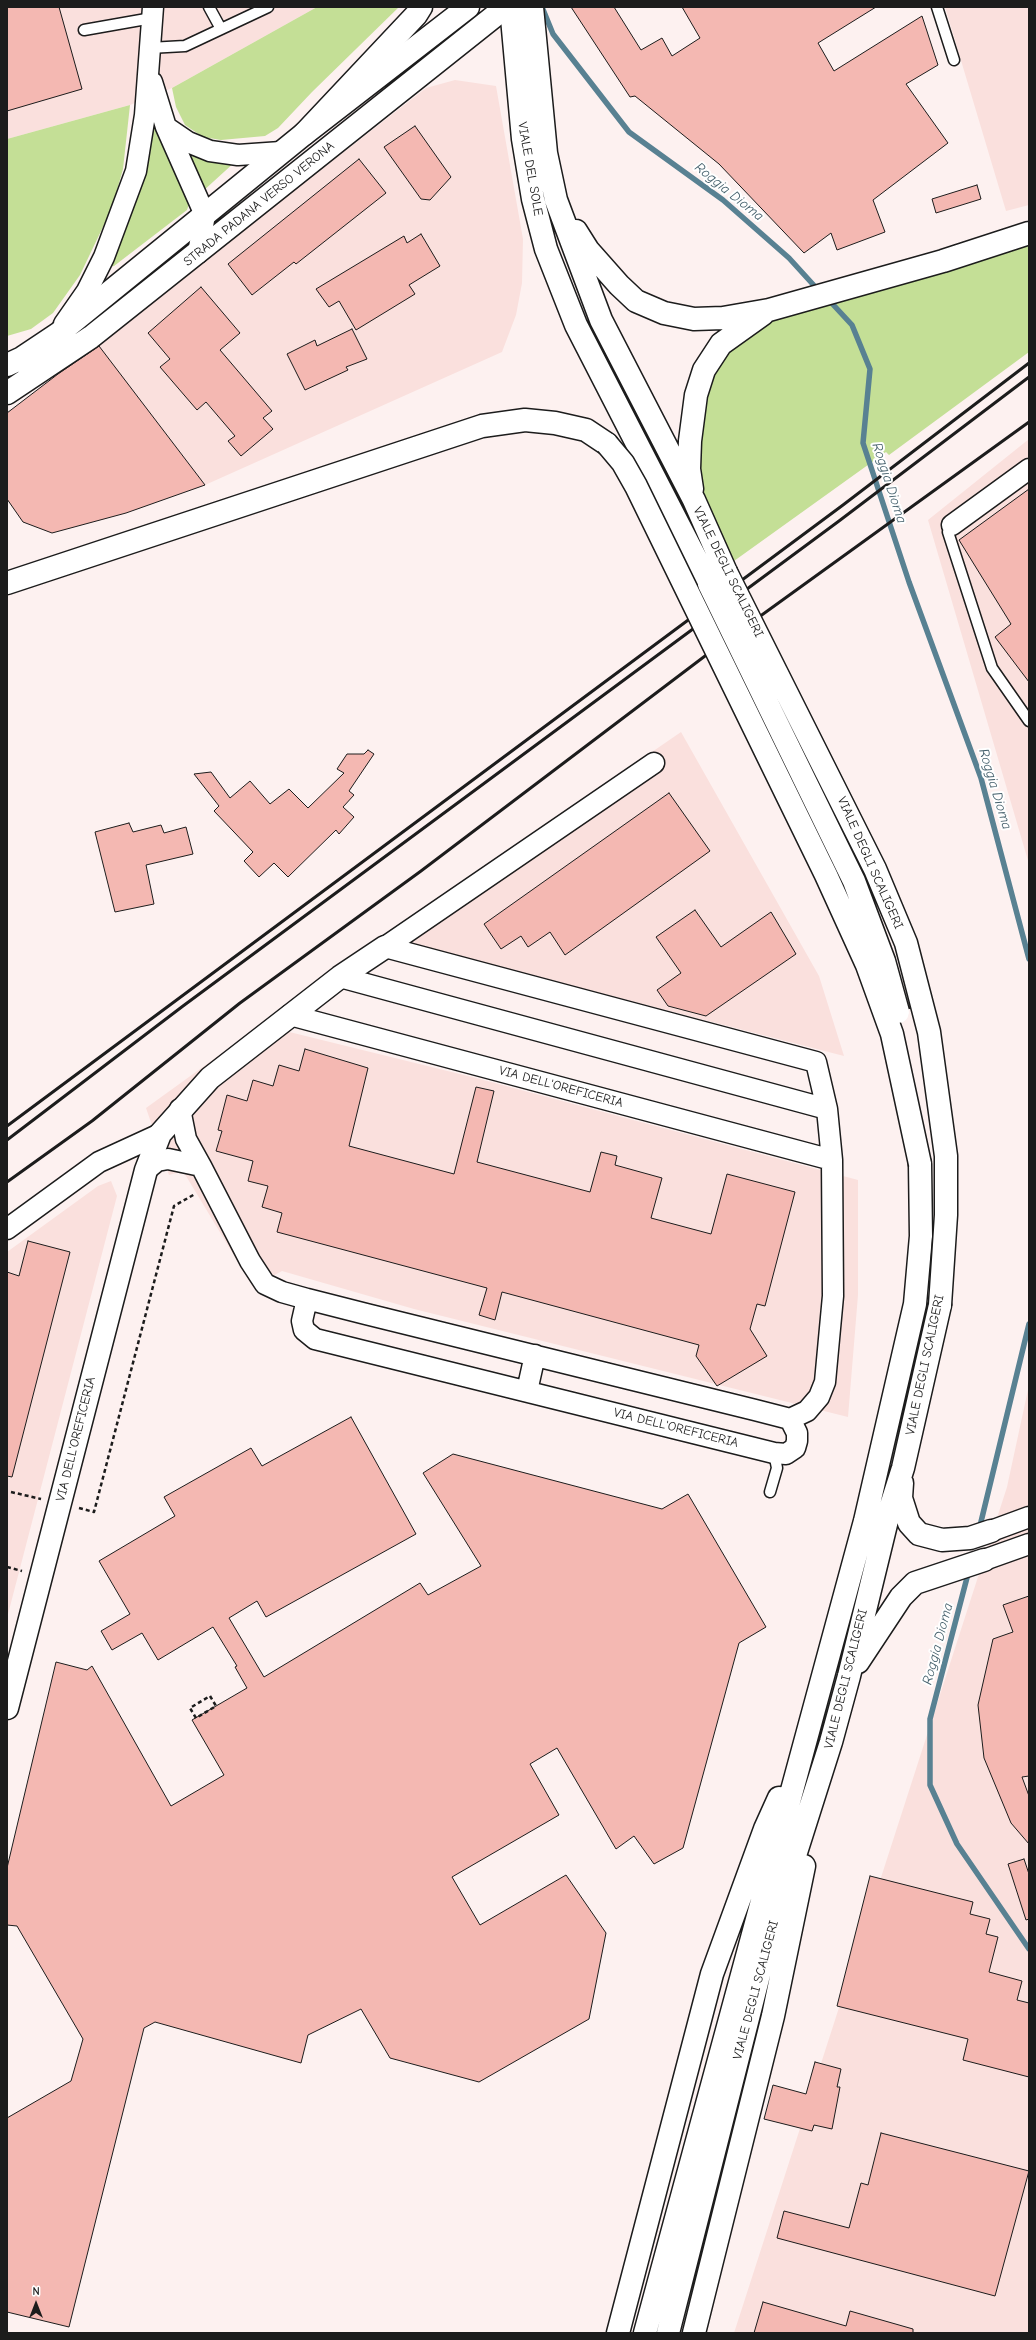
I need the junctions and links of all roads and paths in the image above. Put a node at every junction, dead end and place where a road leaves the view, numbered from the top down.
1 (208, 7) edge
2 (268, 7) edge
3 (421, 7) edge
4 (468, 7) edge
5 (506, 7) edge
6 (511, 7) edge
7 (532, 7) edge
8 (937, 7) edge
9 (152, 12) edge
10 (221, 29) junction
11 (84, 30) dead end
12 (148, 57) junction
13 (954, 60) dead end
14 (166, 128) junction
15 (304, 134) junction
16 (282, 152) junction
17 (556, 200) junction
18 (205, 215) junction
19 (1029, 234) edge
20 (198, 253) junction
21 (769, 310) junction
22 (601, 320) joint
23 (576, 325) joint
24 (58, 334) junction
25 (7, 364) edge
26 (7, 393) edge
27 (1029, 469) edge
28 (694, 500) junction
29 (952, 525) joint
30 (7, 583) edge
31 (1029, 721) edge
32 (654, 763) dead end
33 (385, 947) junction
34 (340, 976) junction
35 (290, 1015) junction
36 (180, 1109) junction
37 (827, 1109) junction
38 (160, 1134) junction
39 (832, 1160) junction
40 (920, 1164) junction
41 (201, 1166) junction
42 (146, 1170) junction
43 (211, 1184) junction
44 (7, 1229) edge
45 (307, 1299) junction
46 (535, 1355) junction
47 (526, 1391) junction
48 (790, 1419) junction
49 (774, 1453) junction
50 (903, 1468) junction
51 (11, 1492) dead end
52 (770, 1492) dead end
53 (27, 1495) dead end
54 (60, 1504) junction
55 (1029, 1517) edge
56 (991, 1531) joint
57 (1029, 1544) edge
58 (984, 1560) joint
59 (849, 1676) junction
60 (7, 1708) edge
61 (190, 1708) joint
62 (808, 1737) junction
63 (831, 1742) junction
64 (618, 2333) edge
65 (645, 2333) edge
66 (668, 2333) edge
67 (694, 2333) edge

1 - 10 lane
2 - 10 lane
3 - 15 main road
4 - 15 main road, STRADA PADANA VERSO VERONA
5 - 20 main road, STRADA PADANA VERSO VERONA
6 - 23 main road, VIALE DEL SOLE
7 - 17 main road, VIALE DEL SOLE
8 - 13 lane
9 - 11 lane
9 - 12 street
10 - 12 lane
12 - 14 street
12 - 24 street
14 - 16 street
14 - 18 street
15 - 16 main road, STRADA PADANA VERSO VERONA
16 - 18 main road, STRADA PADANA VERSO VERONA
17 - 21 main road
17 - 22 main road, VIALE DEL SOLE
18 - 20 street
18 - 24 main road, STRADA PADANA VERSO VERONA
19 - 21 main road
20 - 26 main road, STRADA PADANA VERSO VERONA
21 - 28 main road
22 - 28 main road, VIALE DEGLI SCALIGERI
23 - 40 main road, VIALE DEGLI SCALIGERI, bridge
24 - 25 main road, STRADA PADANA VERSO VERONA
27 - 29 street
28 - 50 main road, VIALE DEGLI SCALIGERI, bridge
29 - 31 lane
30 - 40 main road, bridge
32 - 33 street
33 - 34 main road, VIA DELL'OREFICERIA
33 - 37 street
34 - 35 main road, VIA DELL'OREFICERIA
34 - 37 street
35 - 36 main road, VIA DELL'OREFICERIA
35 - 39 street, VIA DELL'OREFICERIA
36 - 38 main road, VIA DELL'OREFICERIA
36 - 41 street
37 - 39 street
38 - 42 main road, VIA DELL'OREFICERIA
38 - 44 street
39 - 48 street
40 - 62 main road, VIALE DEGLI SCALIGERI
41 - 42 street
41 - 43 street
42 - 54 main road, VIA DELL'OREFICERIA
43 - 45 street
43 - 54 path
45 - 46 street
45 - 47 street, VIA DELL'OREFICERIA
46 - 47 street
46 - 48 street
47 - 49 street, VIA DELL'OREFICERIA
48 - 49 street, VIA DELL'OREFICERIA
49 - 52 lane
50 - 56 main road
50 - 59 main road, VIALE DEGLI SCALIGERI
51 - 53 path
54 - 60 main road, VIA DELL'OREFICERIA
55 - 56 street
57 - 58 street
58 - 59 main road
59 - 63 main road, VIALE DEGLI SCALIGERI
61 - 61 path
62 - 64 main road
62 - 65 main road, VIALE DEGLI SCALIGERI
63 - 66 main road, VIALE DEGLI SCALIGERI
63 - 67 main road

